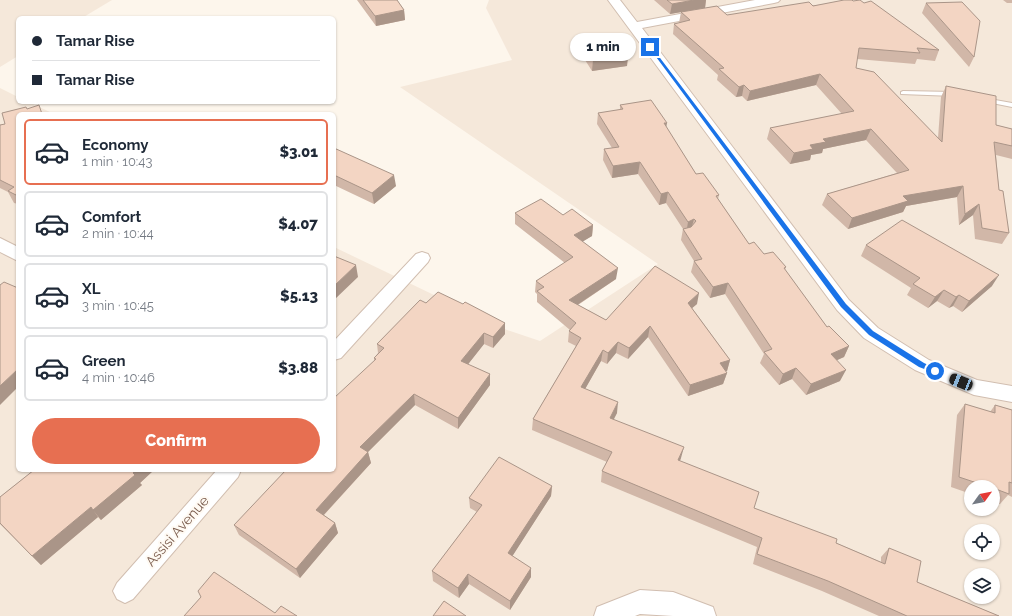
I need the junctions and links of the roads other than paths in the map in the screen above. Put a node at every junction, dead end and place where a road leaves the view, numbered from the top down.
1 (614, 0) edge
2 (774, 0) edge
3 (634, 26) junction
4 (903, 93) dead end
5 (960, 95) edge
6 (975, 98) edge
7 (1012, 106) edge
8 (0, 244) edge
9 (16, 254) edge
10 (422, 258) dead end
11 (336, 351) edge
12 (1012, 394) edge
13 (228, 472) edge
14 (124, 591) dead end
15 (606, 616) edge
16 (704, 616) edge

1 - 3 street
2 - 3 street
3 - 12 street
4 - 5 lane
6 - 7 lane
8 - 9 street
10 - 11 street
13 - 14 street, Assisi Avenue
15 - 16 street

